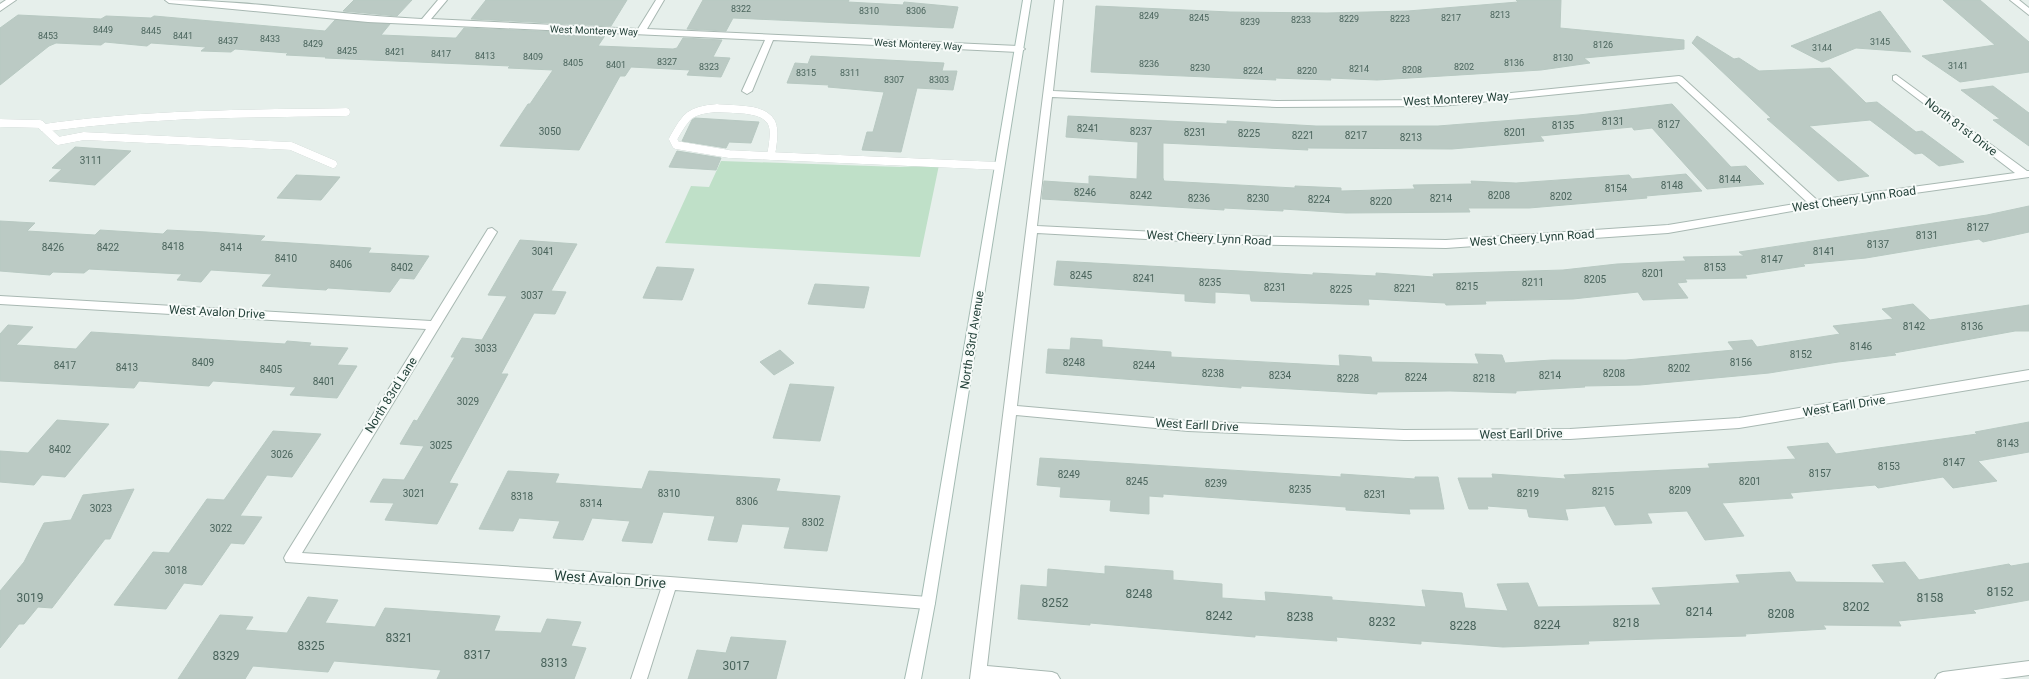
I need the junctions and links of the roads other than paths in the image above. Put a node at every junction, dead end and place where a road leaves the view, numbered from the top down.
1 (12, 0) edge
2 (169, 0) edge
3 (444, 0) edge
4 (660, 0) edge
5 (1027, 0) edge
6 (1059, 0) edge
7 (2014, 0) edge
8 (0, 8) edge
9 (2029, 12) edge
10 (424, 22) junction
11 (641, 32) junction
12 (770, 38) junction
13 (1020, 49) junction
14 (1896, 78) dead end
15 (747, 91) dead end
16 (1047, 94) junction
17 (346, 112) dead end
18 (0, 123) edge
19 (44, 128) junction
20 (771, 156) junction
21 (332, 164) dead end
22 (1000, 166) junction
23 (2027, 174) edge
24 (1815, 204) junction
25 (1032, 229) junction
26 (492, 232) dead end
27 (0, 300) edge
28 (434, 325) junction
29 (2029, 375) edge
30 (1010, 410) junction
31 (291, 558) joint
32 (670, 583) junction
33 (928, 603) junction
34 (2029, 668) edge
35 (979, 676) edge
36 (639, 679) edge
37 (914, 679) edge
38 (1052, 679) edge
39 (1943, 679) edge

1 - 8 street
2 - 10 street, West Monterey Way
3 - 10 street
4 - 11 street
5 - 13 street, North 83rd Avenue
6 - 16 street
7 - 9 street
10 - 11 street, West Monterey Way
11 - 12 street, West Monterey Way
12 - 13 street, West Monterey Way
12 - 15 street
13 - 22 street, North 83rd Avenue
14 - 23 street, North 81st Drive
16 - 24 street, West Monterey Way
16 - 25 street
17 - 19 lane
18 - 19 lane
19 - 21 lane
20 - 20 lane
20 - 22 lane
22 - 33 street, North 83rd Avenue
23 - 24 street, West Cheery Lynn Road
24 - 25 street, West Cheery Lynn Road
25 - 30 street
26 - 28 street, North 83rd Lane
27 - 28 street, West Avalon Drive
28 - 31 street, North 83rd Lane
29 - 30 street, West Earll Drive
30 - 35 street
31 - 32 street, West Avalon Drive
32 - 33 street, West Avalon Drive
32 - 36 street
33 - 37 street, North 83rd Avenue
34 - 39 street
35 - 38 street

